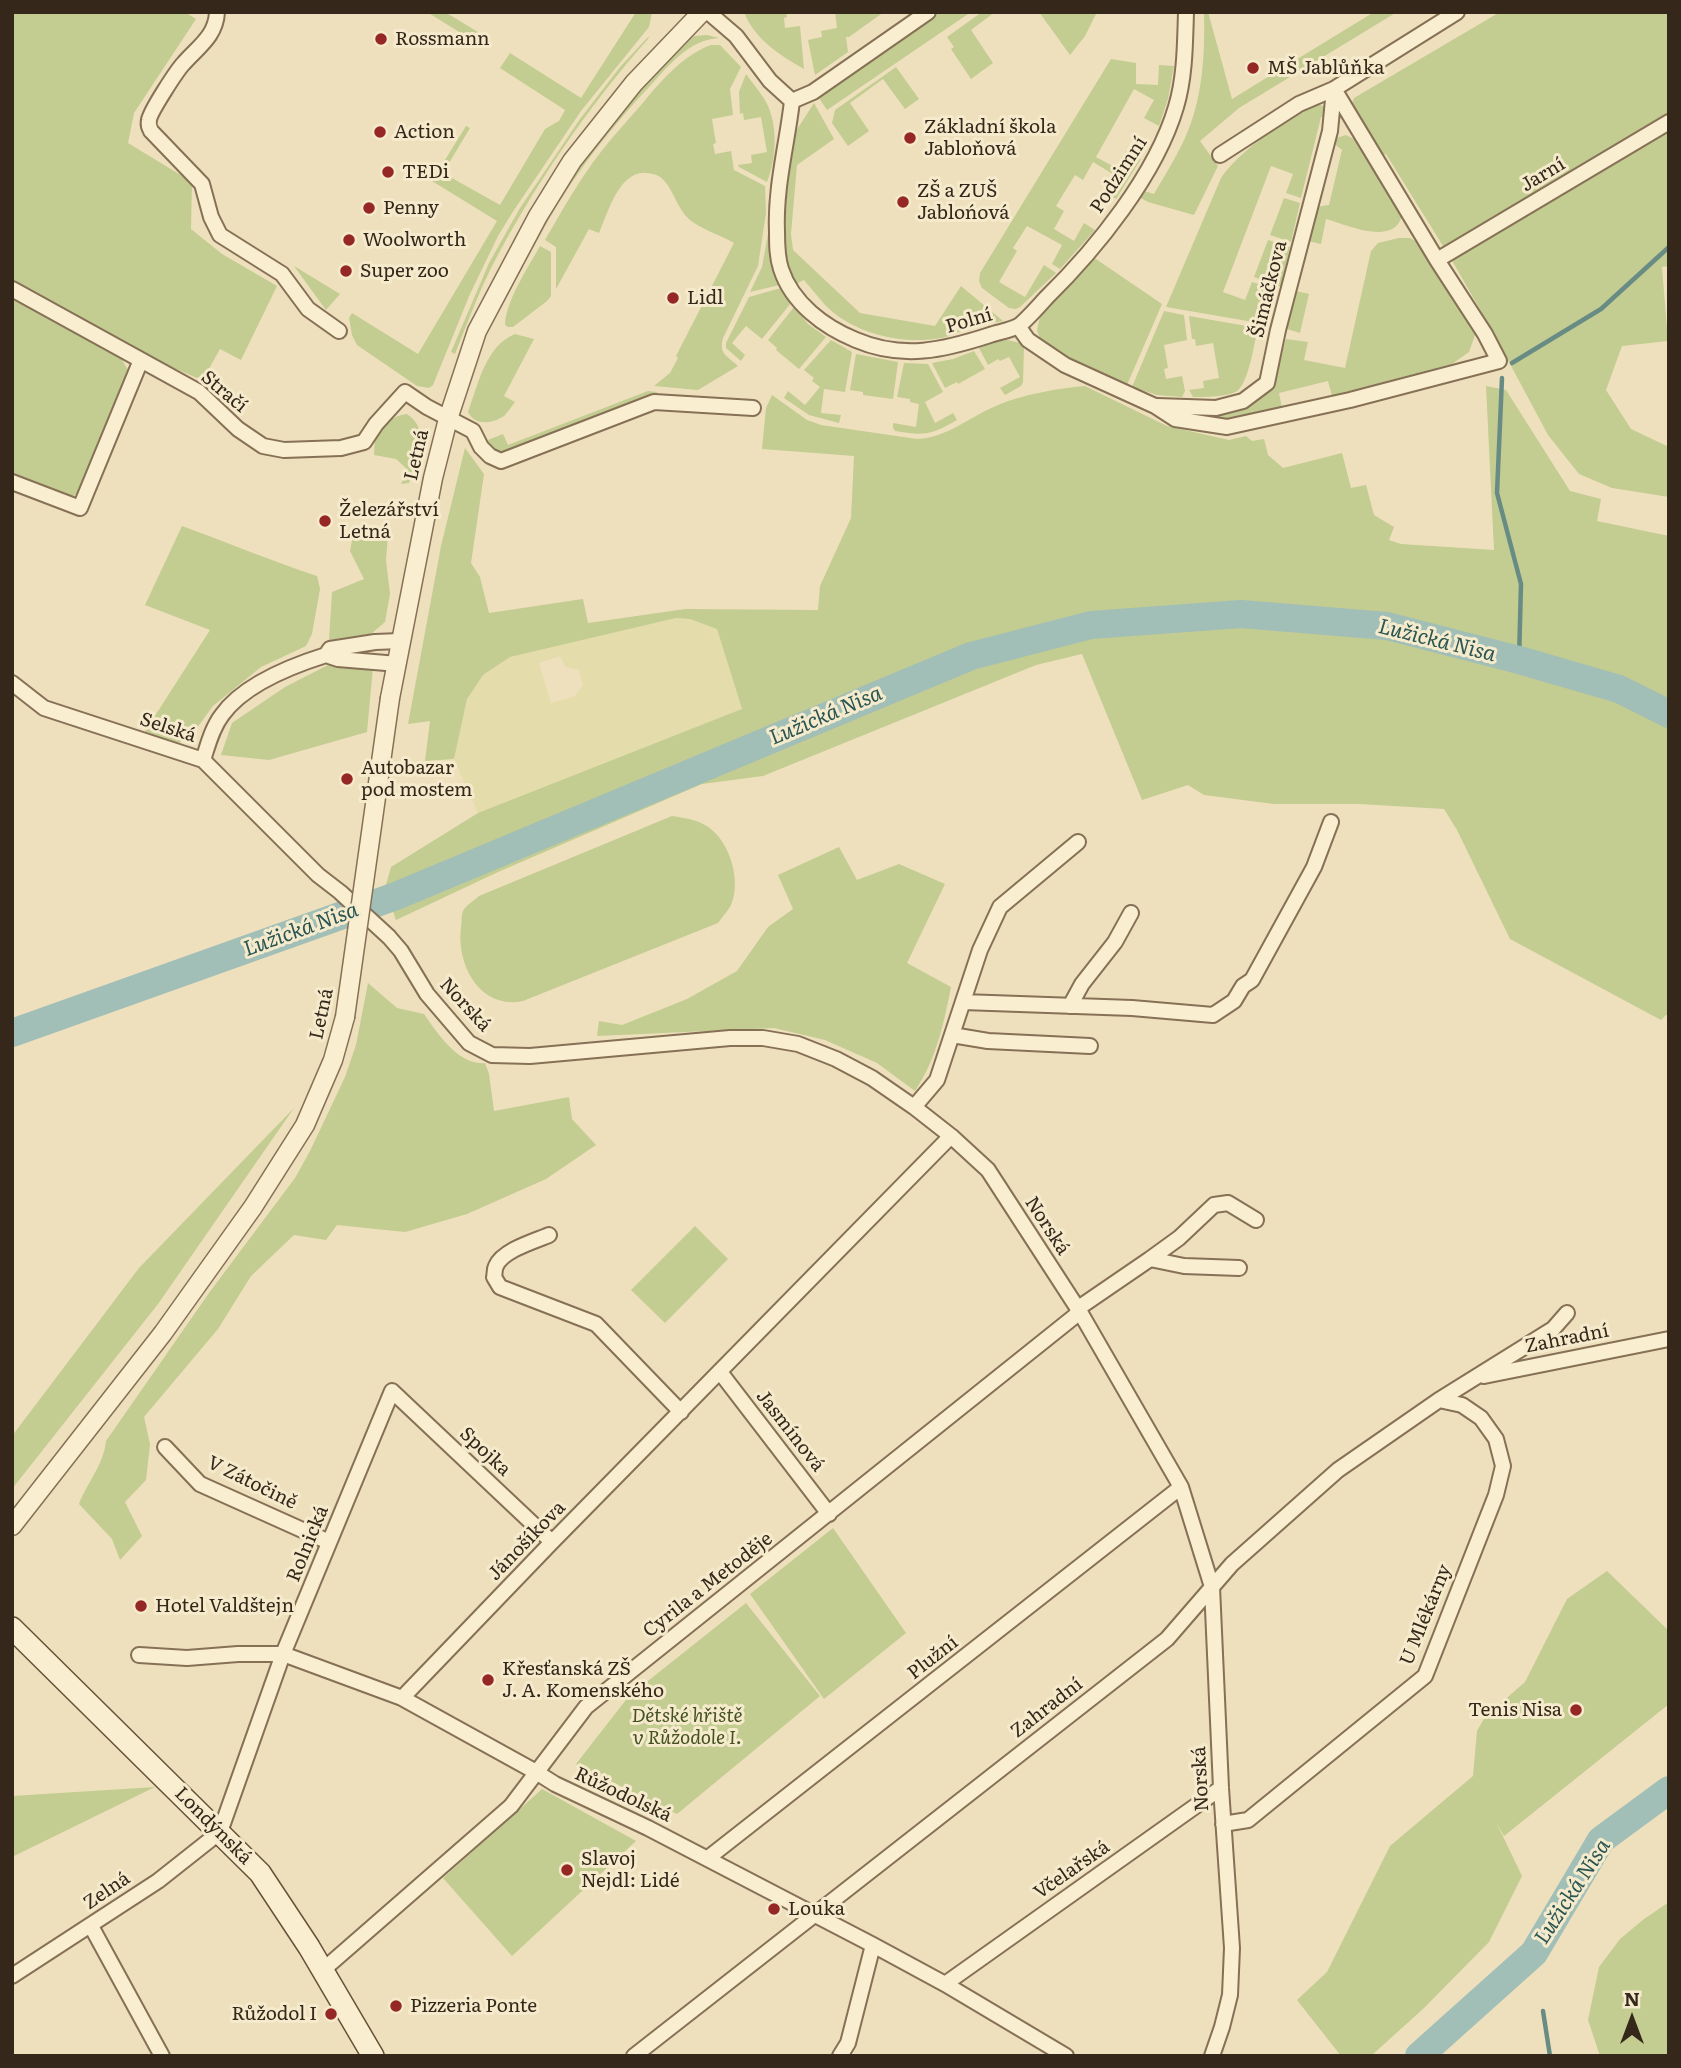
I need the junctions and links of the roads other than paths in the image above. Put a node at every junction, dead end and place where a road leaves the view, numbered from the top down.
1 (217, 12) edge
2 (702, 12) edge
3 (708, 12) edge
4 (928, 12) edge
5 (1186, 12) edge
6 (1457, 12) edge
7 (1334, 89) junction
8 (792, 101) junction
9 (1669, 122) edge
10 (1220, 155) dead end
11 (1437, 260) junction
12 (12, 289) edge
13 (1018, 326) junction
14 (338, 331) dead end
15 (141, 360) junction
16 (405, 392) joint
17 (1155, 406) junction
18 (753, 408) dead end
19 (448, 418) junction
20 (12, 482) edge
21 (400, 641) junction
22 (326, 655) junction
23 (398, 664) junction
24 (12, 683) edge
25 (203, 760) junction
26 (1331, 822) dead end
27 (1078, 842) dead end
28 (318, 875) joint
29 (1131, 913) dead end
30 (963, 1002) junction
31 (1070, 1006) junction
32 (952, 1035) junction
33 (1090, 1046) dead end
34 (914, 1107) junction
35 (951, 1136) junction
36 (1256, 1220) dead end
37 (549, 1235) dead end
38 (1150, 1259) junction
39 (1239, 1268) dead end
40 (1079, 1311) junction
41 (1567, 1313) dead end
42 (1669, 1339) edge
43 (720, 1372) junction
44 (1472, 1378) junction
45 (392, 1391) joint
46 (1439, 1400) junction
47 (681, 1412) junction
48 (166, 1447) dead end
49 (1181, 1487) junction
50 (829, 1514) junction
51 (12, 1526) edge
52 (330, 1542) junction
53 (552, 1542) junction
54 (1212, 1587) junction
55 (12, 1629) edge
56 (283, 1654) junction
57 (139, 1655) dead end
58 (402, 1698) junction
59 (536, 1772) junction
60 (1221, 1788) junction
61 (1223, 1824) junction
62 (220, 1832) junction
63 (708, 1858) junction
64 (814, 1915) junction
65 (91, 1926) junction
66 (873, 1945) junction
67 (323, 1970) junction
68 (12, 1976) edge
69 (945, 1984) junction
70 (162, 2056) edge
71 (373, 2056) edge
72 (634, 2056) edge
73 (840, 2056) edge
74 (1066, 2056) edge
75 (1212, 2056) edge

1 - 14 street
2 - 19 street, Letná
3 - 8 street
4 - 8 street
5 - 13 street, Podzimní
6 - 7 street
7 - 10 street
7 - 11 street
7 - 17 street, Šimáčkova
8 - 13 street, Polní
9 - 11 street, Jarní
11 - 17 street, Polní
12 - 15 street, Stračí
13 - 17 street, Polní
15 - 16 street, Stračí
15 - 20 street
16 - 19 street, Letná
18 - 19 street
19 - 21 street, Letná
21 - 22 street
21 - 23 street, Letná
22 - 23 street
22 - 25 street
23 - 51 street, Letná, bridge
24 - 25 street, Selská
25 - 28 street, Selská
26 - 31 street
27 - 30 street
28 - 34 street, Norská
29 - 31 street
30 - 31 street
30 - 32 street
32 - 33 street
32 - 34 street
34 - 35 street, Norská
35 - 40 street, Norská
35 - 43 street, Jánošíkova
36 - 38 street, Cyrila a Metoděje
37 - 47 street
38 - 39 street
38 - 40 street, Cyrila a Metoděje
40 - 49 street, Norská
40 - 50 street, Cyrila a Metoděje
41 - 44 street, Zahradní
42 - 44 street, Zahradní
43 - 47 street, Jánošíkova
43 - 50 street, Jasmínová
44 - 46 street, Zahradní
45 - 52 street, Rolnická
45 - 53 street, Spojka
46 - 54 street, Zahradní
46 - 61 street, U Mlékárny
47 - 53 street, Jánošíkova
48 - 52 street, V Zátočině
49 - 54 street, Norská
49 - 63 street, Plužní
50 - 59 street, Cyrila a Metoděje
52 - 56 street, Rolnická
53 - 58 street, Jánošíkova
54 - 60 street, Norská
54 - 64 street, Zahradní
55 - 62 main road, Londýnská
56 - 57 street, Růžodolská
56 - 58 street, Růžodolská
56 - 62 street, Rolnická
58 - 59 street, Růžodolská
59 - 63 street, Růžodolská
59 - 67 street, Cyrila a Metoděje
60 - 61 street, Norská
60 - 69 street, Včelařská
61 - 75 street, Norská
62 - 65 street, Zelná
62 - 67 main road, Londýnská
63 - 64 street, Růžodolská
64 - 66 street, Růžodolská
64 - 72 street, Zahradní
65 - 68 street, Zelná
65 - 70 street
66 - 69 street, Růžodolská
66 - 73 street
67 - 71 main road, Londýnská
69 - 74 street, Růžodolská

